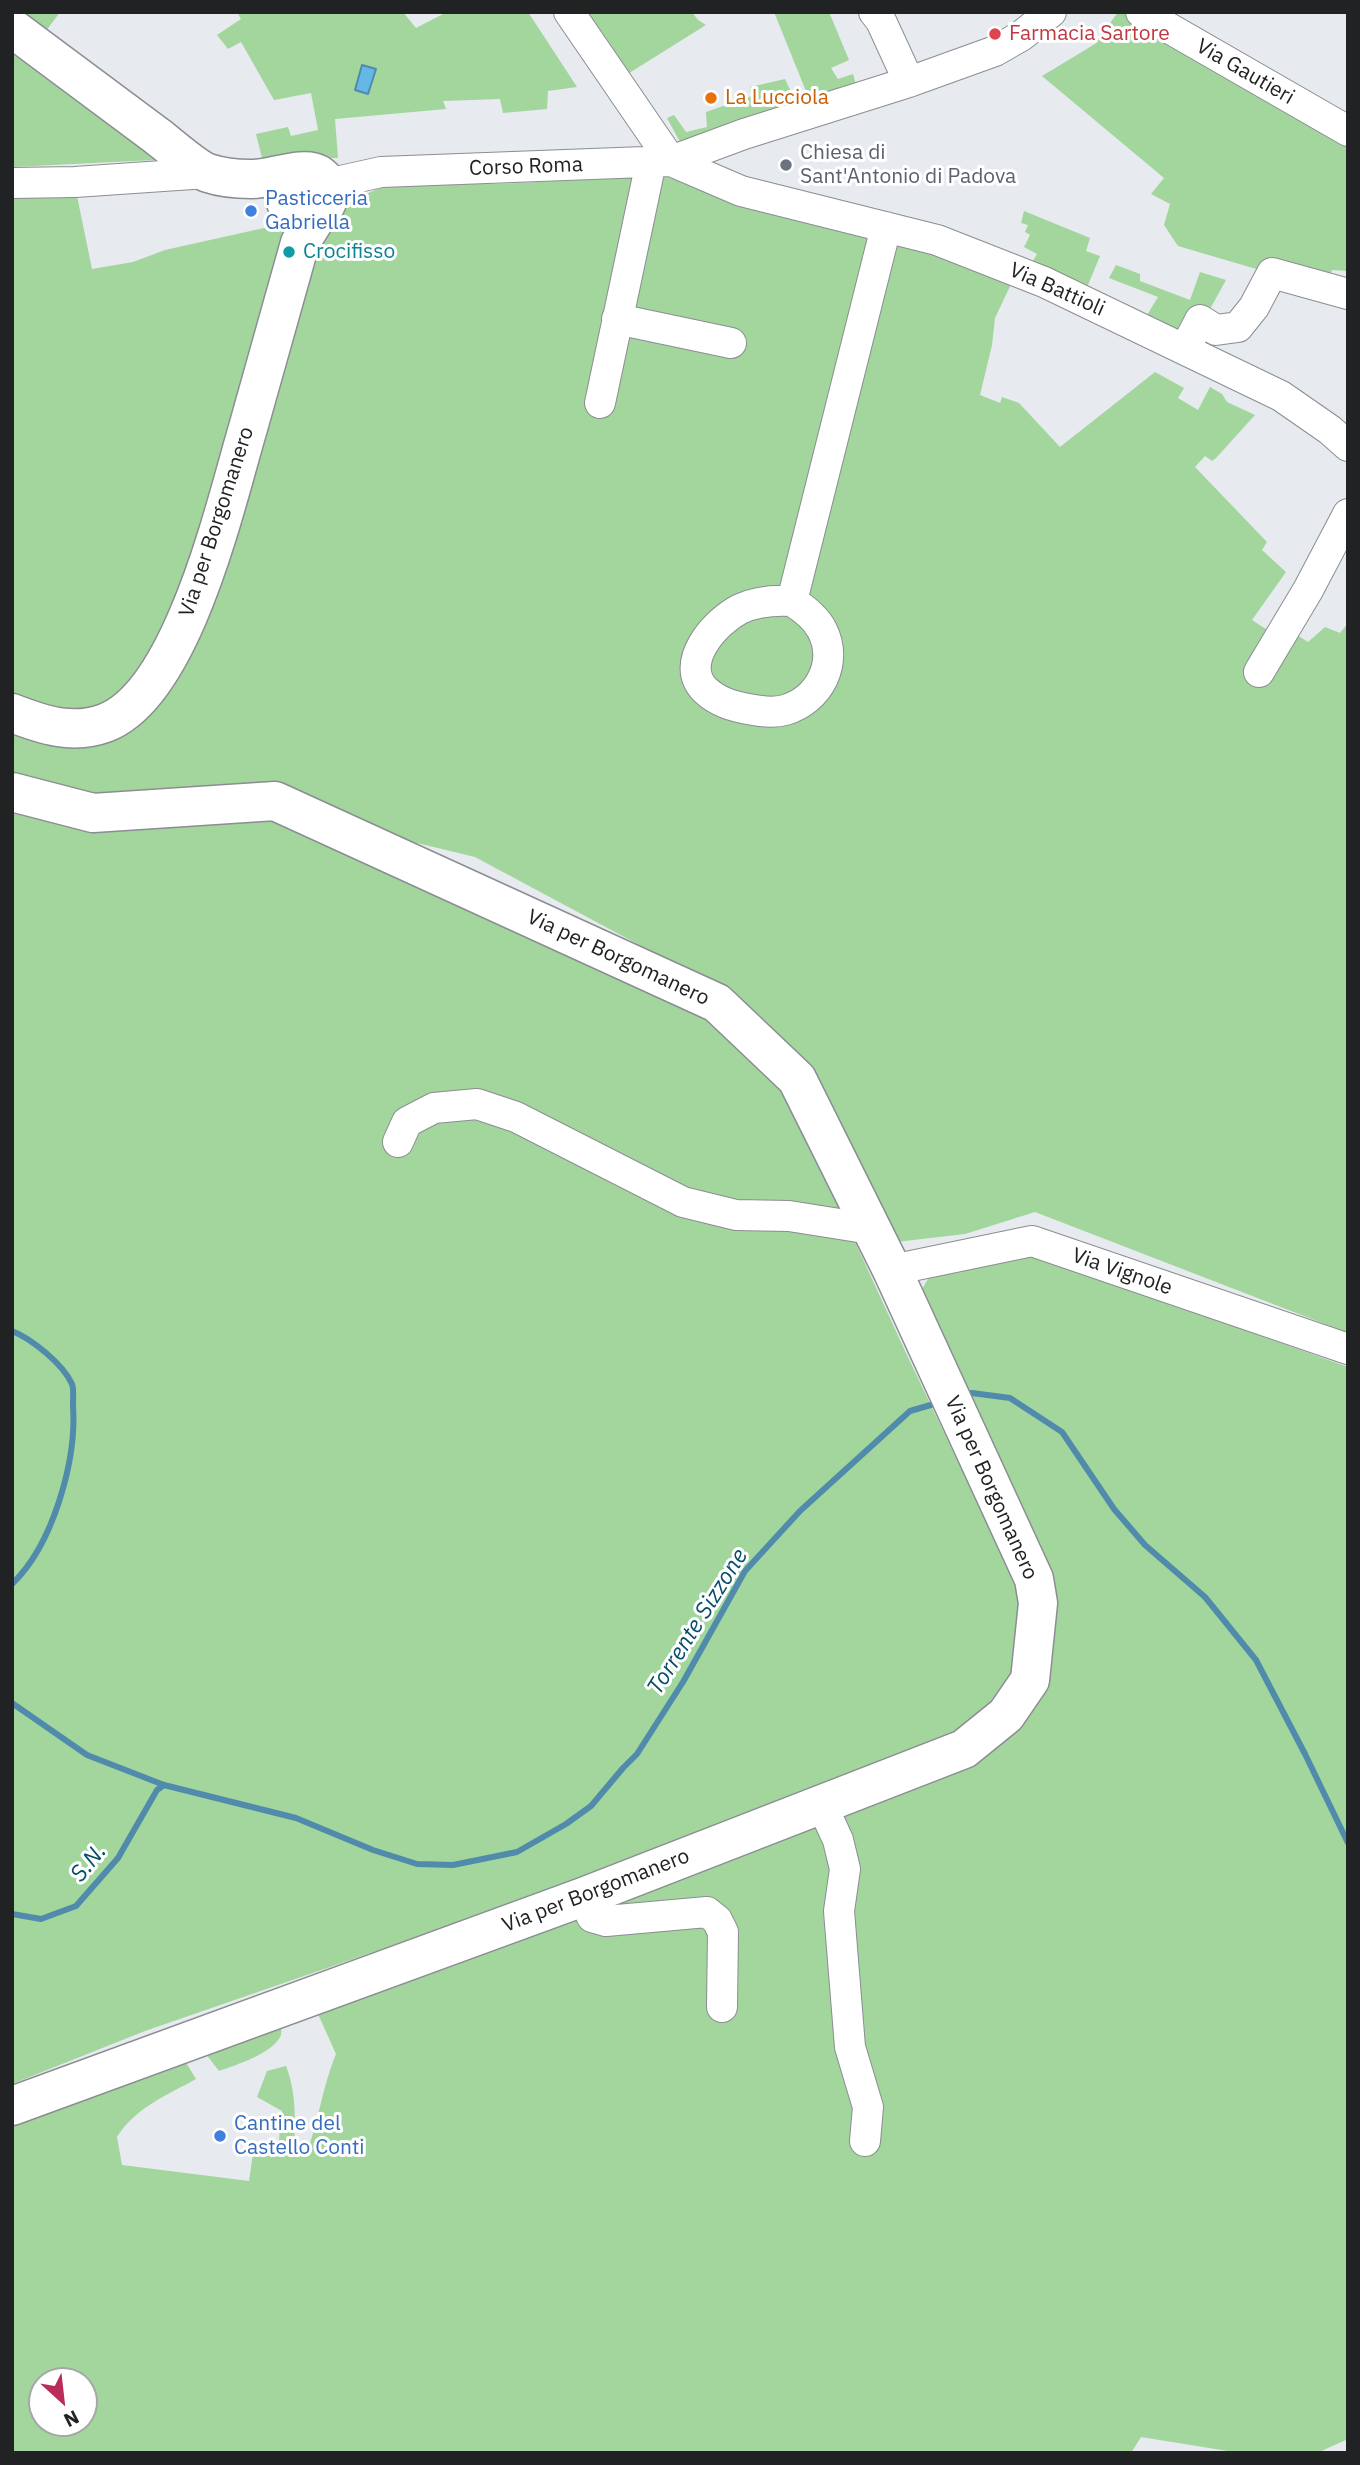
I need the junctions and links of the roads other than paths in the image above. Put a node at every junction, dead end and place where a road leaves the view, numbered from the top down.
1 (569, 12) edge
2 (874, 12) edge
3 (1051, 12) edge
4 (1141, 12) edge
5 (12, 28) edge
6 (909, 82) junction
7 (1348, 131) edge
8 (661, 161) junction
9 (207, 173) junction
10 (12, 183) edge
11 (300, 199) junction
12 (886, 227) junction
13 (1348, 295) edge
14 (617, 319) junction
15 (731, 343) dead end
16 (1185, 349) junction
17 (600, 402) dead end
18 (1348, 446) edge
19 (1348, 514) edge
20 (792, 601) junction
21 (1259, 672) dead end
22 (12, 713) edge
23 (12, 792) edge
24 (398, 1142) dead end
25 (872, 1229) junction
26 (892, 1270) junction
27 (1348, 1349) edge
28 (821, 1803) junction
29 (583, 1897) junction
30 (722, 2007) dead end
31 (12, 2106) edge
32 (865, 2141) dead end

1 - 8 street
2 - 6 street
3 - 6 street
4 - 7 street, Via Gautieri
5 - 9 main road
6 - 8 street
8 - 11 street, Corso Roma
8 - 12 street, Via Battioli
8 - 14 street
9 - 10 street
9 - 11 main road
11 - 22 main road, Via per Borgomanero
12 - 16 street, Via Battioli
12 - 20 street
13 - 16 street
14 - 15 street
14 - 17 street
16 - 18 street, Via Battioli
19 - 21 street
20 - 20 street
23 - 25 main road, Via per Borgomanero
24 - 25 street
25 - 26 main road, Via per Borgomanero
26 - 27 street, Via Vignole
26 - 28 main road, Via per Borgomanero
28 - 29 main road, Via per Borgomanero
28 - 32 street
29 - 30 street
29 - 31 main road, Via per Borgomanero

